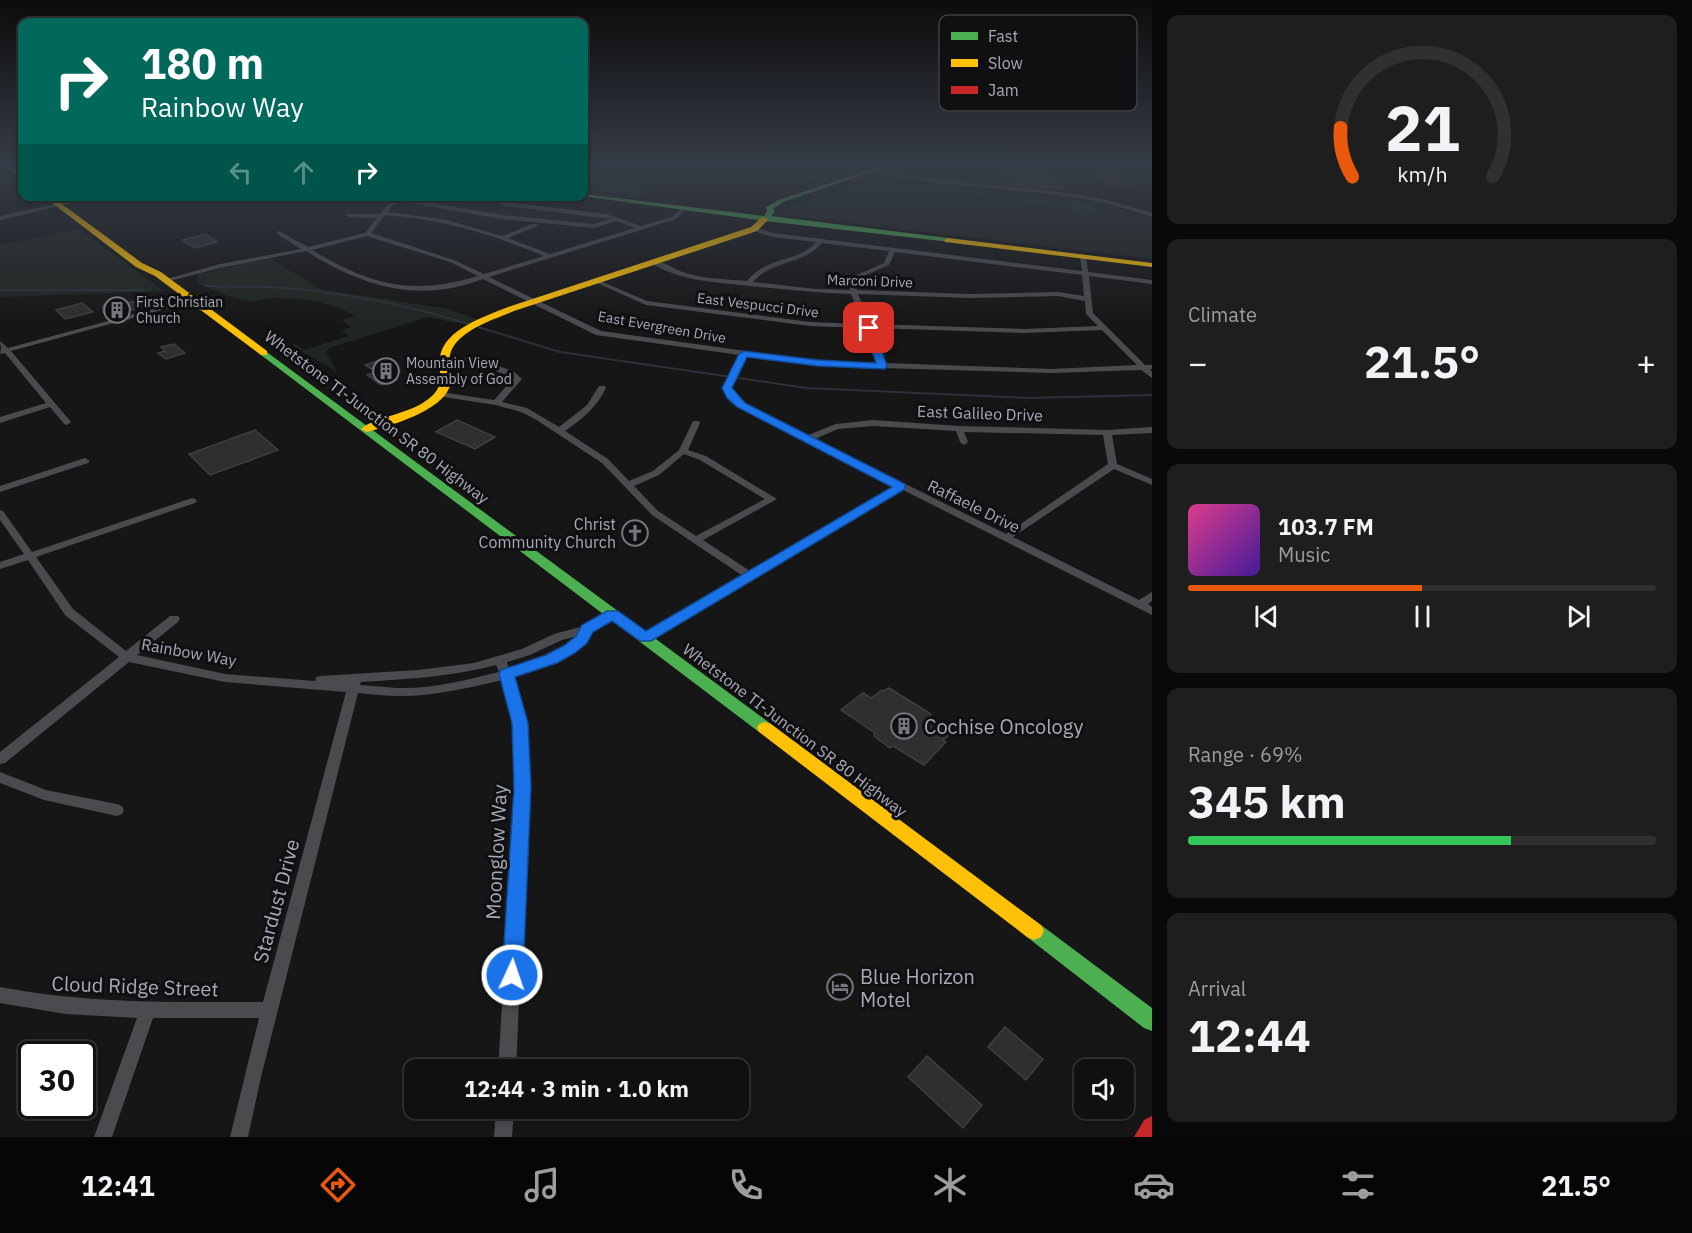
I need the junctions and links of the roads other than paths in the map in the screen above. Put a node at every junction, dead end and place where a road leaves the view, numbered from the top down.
1 (84, 219) edge
2 (379, 219) edge
3 (435, 219) edge
4 (529, 219) edge
5 (616, 219) joint
6 (669, 219) edge
7 (765, 219) edge
8 (799, 219) edge
9 (535, 225) dead end
10 (641, 228) junction
11 (754, 229) junction
12 (279, 233) dead end
13 (367, 234) junction
14 (504, 237) junction
15 (820, 241) junction
16 (309, 249) junction
17 (893, 250) junction
18 (549, 256) junction
19 (1083, 256) junction
20 (653, 262) junction
21 (1152, 265) edge
22 (1084, 274) junction
23 (484, 276) junction
24 (162, 277) junction
25 (597, 281) junction
26 (1152, 282) edge
27 (749, 283) junction
28 (854, 293) junction
29 (1088, 299) junction
30 (193, 300) junction
31 (535, 302) junction
32 (869, 328) junction
33 (1102, 328) junction
34 (2, 348) edge
35 (744, 354) junction
36 (468, 359) dead end
37 (882, 366) junction
38 (1148, 367) edge
39 (1152, 376) edge
40 (602, 388) dead end
41 (440, 394) junction
42 (496, 403) junction
43 (51, 404) junction
44 (0, 420) edge
45 (67, 422) dead end
46 (696, 423) dead end
47 (367, 429) junction
48 (959, 429) junction
49 (560, 430) junction
50 (1152, 430) edge
51 (1107, 433) junction
52 (809, 438) junction
53 (964, 442) dead end
54 (683, 451) junction
55 (85, 461) dead end
56 (1113, 465) junction
57 (1152, 482) edge
58 (627, 485) junction
59 (901, 487) junction
60 (0, 489) edge
61 (782, 492) dead end
62 (772, 499) junction
63 (192, 501) dead end
64 (0, 513) edge
65 (1006, 538) junction
66 (696, 540) junction
67 (28, 556) junction
68 (0, 566) edge
69 (750, 576) junction
70 (1152, 595) edge
71 (1140, 605) junction
72 (1152, 611) edge
73 (613, 614) junction
74 (174, 619) dead end
75 (645, 638) junction
76 (126, 657) junction
77 (504, 667) junction
78 (355, 682) junction
79 (0, 759) edge
80 (0, 777) edge
81 (117, 810) dead end
82 (0, 994) edge
83 (148, 1010) junction
84 (269, 1010) junction
85 (1152, 1021) edge
86 (508, 1059) edge
87 (504, 1119) edge
88 (1152, 1128) edge
89 (103, 1137) edge
90 (239, 1137) edge
91 (503, 1137) edge
92 (1146, 1137) edge

1 - 24 main road, Whetstone TI-Junction SR 80 Highway
2 - 13 street
3 - 14 street
4 - 5 street
5 - 10 street
6 - 10 street
7 - 11 main road
8 - 19 main road
9 - 14 street
10 - 18 street
11 - 15 street
11 - 20 main road
12 - 16 street
13 - 16 street
13 - 23 street, East Evergreen Drive
14 - 18 street
15 - 17 street
15 - 27 street
16 - 23 street
16 - 24 street
17 - 22 street
17 - 28 street
18 - 23 street
19 - 21 main road
19 - 22 street
20 - 25 main road
20 - 27 street, Marconi Drive
22 - 26 street
22 - 29 street
23 - 31 street, East Evergreen Drive
24 - 30 main road, Whetstone TI-Junction SR 80 Highway
25 - 31 main road
25 - 32 street, East Vespucci Drive
27 - 28 street, Marconi Drive
28 - 29 street, Marconi Drive
28 - 32 street
29 - 33 street
30 - 34 street
30 - 47 main road, Whetstone TI-Junction SR 80 Highway
31 - 35 street, East Evergreen Drive
31 - 41 main road
32 - 33 street, East Vespucci Drive
32 - 37 street
33 - 38 street
34 - 43 street
35 - 37 street, East Evergreen Drive
35 - 52 street, Raffaele Drive
36 - 42 street
37 - 38 street, East Evergreen Drive
38 - 39 street
40 - 49 street
41 - 42 street
41 - 47 main road
42 - 49 street
43 - 44 street
43 - 45 street
46 - 54 street
47 - 73 main road, Whetstone TI-Junction SR 80 Highway
48 - 51 street, East Galileo Drive
48 - 52 street, East Galileo Drive
48 - 53 street
49 - 58 street
50 - 51 street, East Galileo Drive
51 - 56 street
52 - 59 street, Raffaele Drive
54 - 58 street
54 - 62 street
55 - 60 street
56 - 57 street
56 - 65 street
58 - 66 street
59 - 65 street, Raffaele Drive
59 - 69 street
61 - 62 street
62 - 66 street
63 - 67 street
64 - 67 street, Rainbow Way
65 - 71 street, Raffaele Drive
66 - 69 street
67 - 68 street
67 - 76 street, Rainbow Way
69 - 75 street
70 - 71 street
71 - 72 street, Raffaele Drive
73 - 75 main road, Whetstone TI-Junction SR 80 Highway
73 - 77 street, Rainbow Way
74 - 76 street
75 - 85 main road, Whetstone TI-Junction SR 80 Highway
76 - 78 street, Rainbow Way
76 - 79 street
77 - 78 street, Rainbow Way
77 - 78 street, Rainbow Way
77 - 86 street, Moonglow Way
78 - 84 street, Stardust Drive
80 - 81 street
82 - 83 street, Cloud Ridge Street
83 - 84 street, Cloud Ridge Street
83 - 89 street
84 - 90 street, Stardust Drive
87 - 91 street
88 - 92 main road

